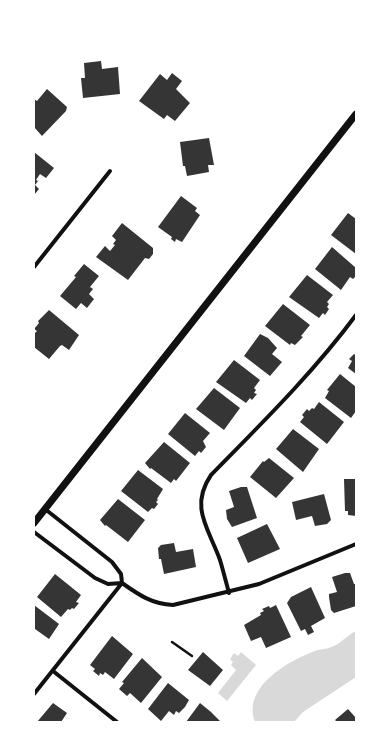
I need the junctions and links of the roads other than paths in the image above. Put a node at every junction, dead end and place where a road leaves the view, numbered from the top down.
1 (356, 114) edge
2 (110, 171) dead end
3 (34, 267) edge
4 (356, 316) edge
5 (45, 509) junction
6 (34, 522) edge
7 (34, 532) edge
8 (356, 544) edge
9 (122, 583) junction
10 (229, 593) junction
11 (53, 671) junction
12 (34, 694) edge
13 (117, 722) edge

1 - 5 street
2 - 3 street
4 - 10 street
5 - 6 street
5 - 9 street
7 - 9 street
8 - 10 street
9 - 10 street
9 - 11 street
11 - 12 street
11 - 13 street

